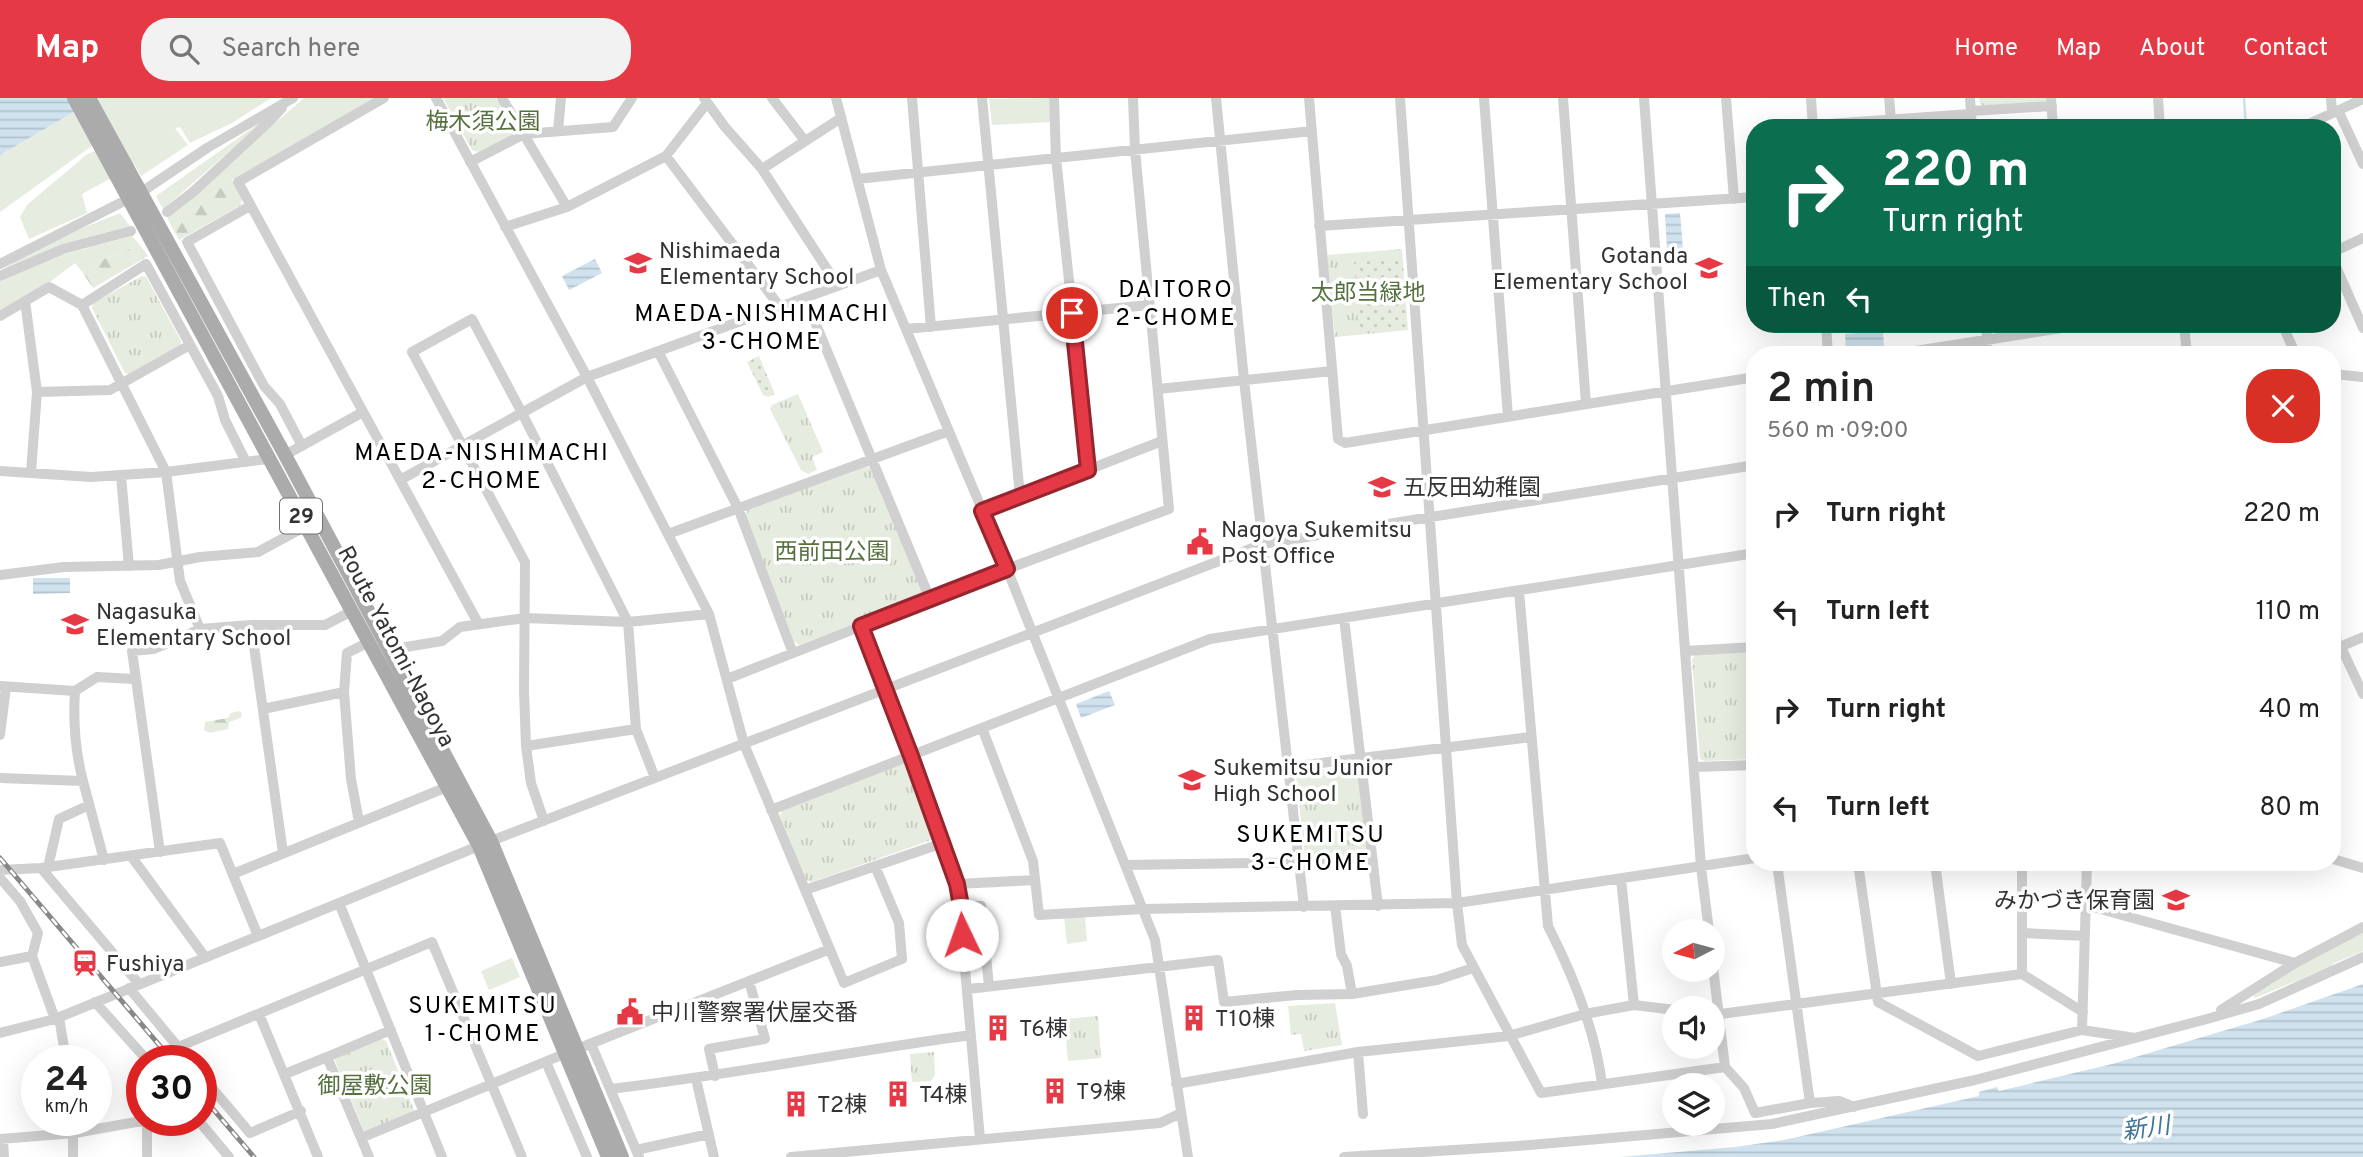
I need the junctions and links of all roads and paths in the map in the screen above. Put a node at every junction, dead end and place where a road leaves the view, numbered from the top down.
1 (74, 98) edge
2 (89, 98) edge
3 (384, 98) edge
4 (436, 98) edge
5 (502, 98) edge
6 (561, 98) edge
7 (632, 98) edge
8 (772, 98) edge
9 (836, 98) edge
10 (912, 98) edge
11 (982, 98) edge
12 (1054, 98) edge
13 (1133, 98) edge
14 (1216, 98) edge
15 (1309, 98) edge
16 (1400, 98) edge
17 (1484, 98) edge
18 (1563, 98) edge
19 (1644, 98) edge
20 (1726, 98) edge
21 (1811, 98) edge
22 (1889, 98) edge
23 (1970, 98) edge
24 (2158, 98) edge
25 (2331, 98) edge
26 (2363, 99) edge
27 (289, 100) edge
28 (705, 100) edge
29 (2052, 102) edge
30 (2335, 112) junction
31 (1971, 113) junction
32 (841, 118) junction
33 (1812, 119) edge
34 (1891, 119) edge
35 (1902, 119) edge
36 (1971, 119) edge
37 (2159, 119) edge
38 (2320, 119) edge
39 (2339, 119) edge
40 (2341, 123) edge
41 (558, 131) junction
42 (1312, 131) junction
43 (524, 134) junction
44 (805, 141) junction
45 (1220, 141) junction
46 (1135, 150) junction
47 (666, 156) junction
48 (1056, 158) junction
49 (470, 162) junction
50 (2363, 164) edge
51 (987, 165) junction
52 (762, 169) junction
53 (918, 172) junction
54 (857, 179) junction
55 (130, 193) junction
56 (1746, 198) edge
57 (1734, 199) junction
58 (1652, 204) junction
59 (250, 206) junction
60 (567, 207) junction
61 (1572, 209) junction
62 (167, 212) dead end
63 (1492, 214) junction
64 (1409, 219) junction
65 (1319, 226) junction
66 (505, 227) junction
67 (131, 231) dead end
68 (2363, 238) edge
69 (2341, 248) edge
70 (0, 264) edge
71 (881, 270) junction
72 (0, 276) edge
73 (2341, 278) edge
74 (838, 286) junction
75 (805, 298) junction
76 (25, 302) junction
77 (82, 305) junction
78 (1149, 305) junction
79 (780, 307) junction
80 (1072, 313) junction
81 (0, 316) edge
82 (1003, 320) junction
83 (931, 327) junction
84 (2363, 328) edge
85 (906, 329) junction
86 (1987, 333) edge
87 (2025, 333) edge
88 (1987, 340) junction
89 (190, 345) junction
90 (1948, 346) edge
91 (1987, 346) edge
92 (658, 351) junction
93 (1332, 371) junction
94 (2341, 375) edge
95 (587, 377) junction
96 (2363, 377) edge
97 (1746, 378) edge
98 (1244, 380) junction
99 (120, 384) junction
100 (1158, 389) junction
101 (1666, 391) junction
102 (37, 393) junction
103 (1586, 404) junction
104 (363, 412) junction
105 (522, 413) junction
106 (1508, 417) junction
107 (949, 431) junction
108 (1424, 431) junction
109 (1162, 441) junction
110 (463, 445) junction
111 (302, 446) junction
112 (285, 455) junction
113 (872, 459) junction
114 (268, 460) junction
115 (246, 462) junction
116 (1746, 466) edge
117 (1088, 470) junction
118 (0, 471) edge
119 (31, 472) junction
120 (166, 472) junction
121 (121, 476) junction
122 (1673, 478) junction
123 (400, 480) junction
124 (1020, 496) junction
125 (738, 508) junction
126 (982, 511) junction
127 (1430, 518) junction
128 (306, 526) junction
129 (668, 534) junction
130 (1263, 544) junction
131 (1746, 554) edge
132 (176, 563) junction
133 (1679, 565) junction
134 (129, 566) junction
135 (1007, 569) junction
136 (0, 575) edge
137 (1519, 590) junction
138 (930, 599) junction
139 (1435, 603) junction
140 (352, 611) junction
141 (709, 614) junction
142 (524, 618) junction
143 (1344, 618) junction
144 (628, 622) junction
145 (478, 623) junction
146 (251, 625) junction
147 (861, 626) junction
148 (200, 629) junction
149 (1273, 629) junction
150 (1032, 633) junction
151 (2363, 637) edge
152 (369, 642) junction
153 (2341, 646) edge
154 (1746, 648) edge
155 (388, 650) junction
156 (1685, 651) junction
157 (793, 653) junction
158 (2341, 655) edge
159 (134, 679) junction
160 (727, 679) junction
161 (3, 687) edge
162 (885, 690) junction
163 (75, 691) junction
164 (344, 692) junction
165 (2363, 694) edge
166 (1058, 699) junction
167 (263, 709) junction
168 (982, 728) junction
169 (636, 729) junction
170 (0, 735) edge
171 (1531, 737) junction
172 (744, 744) junction
173 (526, 746) junction
174 (1446, 747) junction
175 (911, 756) junction
176 (1360, 757) junction
177 (1746, 765) edge
178 (1289, 767) junction
179 (1694, 767) junction
180 (0, 778) edge
181 (655, 778) junction
182 (83, 781) junction
183 (447, 787) junction
184 (89, 805) junction
185 (771, 810) junction
186 (544, 821) junction
187 (359, 822) junction
188 (943, 843) junction
189 (485, 844) junction
190 (160, 852) junction
191 (284, 853) junction
192 (131, 856) junction
193 (104, 860) junction
194 (1746, 860) edge
195 (1373, 861) junction
196 (2341, 861) edge
197 (1299, 863) junction
198 (875, 866) junction
199 (1125, 866) junction
200 (45, 867) junction
201 (1701, 867) junction
202 (2363, 868) edge
203 (0, 870) edge
204 (1778, 871) edge
205 (1859, 871) edge
206 (1936, 871) edge
207 (2021, 871) edge
208 (2087, 871) edge
209 (233, 874) junction
210 (0, 878) edge
211 (1621, 879) junction
212 (1035, 880) junction
213 (957, 884) junction
214 (805, 890) junction
215 (1544, 891) junction
216 (339, 903) junction
217 (1457, 903) junction
218 (2086, 905) junction
219 (961, 906) junction
220 (1335, 906) junction
221 (1378, 906) junction
222 (1304, 907) junction
223 (1143, 909) junction
224 (1708, 919) edge
225 (2363, 927) edge
226 (2022, 933) junction
227 (258, 936) junction
228 (2085, 936) junction
229 (830, 949) junction
230 (32, 956) junction
231 (205, 957) junction
232 (2363, 957) edge
233 (0, 962) edge
234 (2295, 963) junction
235 (1158, 966) junction
236 (1473, 968) junction
237 (367, 970) junction
238 (2022, 974) junction
239 (749, 981) junction
240 (1951, 984) junction
241 (134, 986) junction
242 (989, 986) junction
243 (968, 989) junction
244 (1352, 994) junction
245 (1877, 994) junction
246 (95, 1002) junction
247 (1634, 1005) junction
248 (1796, 1006) junction
249 (1662, 1008) edge
250 (2083, 1012) junction
251 (259, 1014) junction
252 (1585, 1014) junction
253 (1725, 1015) edge
254 (57, 1018) junction
255 (2207, 1019) junction
256 (391, 1030) junction
257 (2082, 1030) junction
258 (0, 1033) edge
259 (971, 1035) junction
260 (1510, 1036) junction
261 (2138, 1038) junction
262 (63, 1045) edge
263 (134, 1045) edge
264 (177, 1045) edge
265 (183, 1045) edge
266 (578, 1049) junction
267 (1358, 1052) junction
268 (327, 1057) junction
269 (1724, 1059) edge
270 (546, 1062) junction
271 (1725, 1067) junction
272 (285, 1074) junction
273 (715, 1076) junction
274 (696, 1079) junction
275 (492, 1084) junction
276 (1176, 1084) junction
277 (1602, 1084) junction
278 (610, 1089) junction
279 (217, 1094) edge
280 (1810, 1103) junction
281 (1856, 1107) junction
282 (301, 1111) junction
283 (425, 1111) junction
284 (1181, 1113) junction
285 (1363, 1114) dead end
286 (112, 1126) edge
287 (709, 1134) junction
288 (38, 1136) edge
289 (75, 1136) edge
290 (211, 1136) edge
291 (361, 1138) junction
292 (2, 1139) edge
293 (980, 1139) junction
294 (632, 1155) edge
295 (4, 1157) edge
296 (73, 1157) edge
297 (147, 1157) edge
298 (229, 1157) edge
299 (318, 1157) edge
300 (369, 1157) edge
301 (442, 1157) edge
302 (523, 1157) edge
303 (587, 1157) edge
304 (608, 1157) edge
305 (714, 1157) edge
306 (791, 1157) edge
307 (1188, 1157) edge
308 (1344, 1157) edge

1 - 55 main road, Route Yatomi-Nagoya / 29
2 - 55 main road, Route Yatomi-Nagoya / 29
3 - 59 street
4 - 49 street
5 - 43 street
6 - 41 street
7 - 41 street
8 - 44 street
9 - 32 street
10 - 53 street
11 - 51 street
12 - 48 street
13 - 46 street
14 - 45 street
15 - 42 street
16 - 64 street
17 - 63 street
18 - 61 street
19 - 58 street
20 - 57 street
21 - 33 street
22 - 34 street
23 - 31 street
24 - 37 street
25 - 30 street
26 - 30 street
27 - 55 street
27 - 62 street
28 - 47 street
28 - 52 street
29 - 31 street
30 - 38 street
30 - 39 street
31 - 35 street
31 - 36 street
32 - 44 street
32 - 54 street
40 - 50 street
41 - 43 street
42 - 45 street
42 - 65 street
43 - 49 street
43 - 60 street
44 - 52 street
45 - 46 street
45 - 98 street
46 - 48 street
46 - 78 street
47 - 60 street
47 - 79 street
48 - 51 street
48 - 80 street
49 - 66 street
51 - 53 street
51 - 82 street
52 - 74 street
53 - 54 street
53 - 83 street
54 - 71 street
55 - 70 street
55 - 112 main road, Route Yatomi-Nagoya / 29
55 - 114 main road, Route Yatomi-Nagoya / 29
56 - 57 street
57 - 58 street
58 - 61 street
58 - 101 street
59 - 104 street
59 - 111 street
60 - 66 street
61 - 63 street
61 - 103 street
63 - 64 street
63 - 106 street
64 - 65 street
64 - 108 street
65 - 93 street
66 - 95 street
67 - 72 street
68 - 69 street
71 - 74 street
71 - 85 street
73 - 84 street
74 - 75 street
75 - 79 street
75 - 113 street
76 - 77 street
76 - 81 street
76 - 102 street
77 - 89 street
77 - 99 street
78 - 80 street
78 - 100 street
79 - 92 street
80 - 82 street
80 - 117 street
82 - 83 street
82 - 124 street
83 - 85 street
85 - 107 street
86 - 88 street
87 - 88 street
88 - 90 street
88 - 91 street
89 - 99 street
89 - 115 street
92 - 95 street
92 - 125 street
93 - 98 street
93 - 108 street
94 - 96 street
95 - 105 street
95 - 129 street
97 - 101 street
98 - 100 street
98 - 130 street
99 - 102 street
99 - 120 street
100 - 109 street
101 - 103 street
101 - 122 street
102 - 119 street
103 - 106 street
104 - 111 street
104 - 123 street
105 - 110 street
105 - 110 street
105 - 144 street
106 - 108 street
107 - 113 street
107 - 126 street
108 - 127 street
109 - 117 street
109 - 135 street
110 - 123 street
110 - 142 street
111 - 112 street
112 - 155 main road, Route Yatomi-Nagoya / 29
113 - 125 street
113 - 138 street
114 - 115 street
114 - 128 main road, Route Yatomi-Nagoya / 29
115 - 120 street
116 - 122 street
117 - 124 street
118 - 119 street
119 - 121 street
120 - 121 street
120 - 132 street
121 - 134 street
122 - 127 street
122 - 133 street
123 - 145 street
124 - 126 street
125 - 129 street
125 - 157 street
126 - 135 street
127 - 130 street
127 - 139 street
128 - 132 street
128 - 140 main road, Route Yatomi-Nagoya / 29
129 - 141 street
130 - 149 street
130 - 150 street
131 - 133 street
132 - 134 street
132 - 148 street
133 - 137 street
133 - 156 street
134 - 136 street
135 - 138 street
135 - 150 street
137 - 139 street
137 - 171 street
138 - 147 street
139 - 143 street
139 - 174 street
140 - 146 street
140 - 152 main road, Route Yatomi-Nagoya / 29
141 - 144 street
141 - 160 street
142 - 144 street
142 - 145 street
142 - 173 street
143 - 149 street
143 - 176 street
144 - 169 street
145 - 155 street
146 - 148 street
146 - 167 street
147 - 157 street
147 - 162 street
148 - 159 street
149 - 166 street
149 - 178 street
150 - 162 street
150 - 166 street
151 - 153 street
152 - 164 street
152 - 183 main road, Route Yatomi-Nagoya / 29
154 - 156 street
155 - 189 main road, Route Yatomi-Nagoya / 29
156 - 179 street
157 - 160 street
158 - 165 street
159 - 163 street
159 - 190 street
160 - 172 street
161 - 163 street
161 - 170 street
162 - 172 street
162 - 175 street
163 - 182 street
164 - 167 street
164 - 187 street
166 - 168 street
166 - 199 street
167 - 191 street
168 - 175 street
168 - 212 street
169 - 173 street
169 - 181 street
171 - 174 street
171 - 215 street
172 - 181 street
172 - 185 street
173 - 186 street
174 - 176 street
174 - 217 street
175 - 185 street
175 - 188 street
176 - 178 street
176 - 195 street
177 - 179 street
178 - 197 street
179 - 201 street
180 - 182 street
181 - 186 street
182 - 184 street
183 - 187 street
183 - 189 main road, Route Yatomi-Nagoya / 29
184 - 193 street
184 - 200 street
185 - 214 street
186 - 189 street
187 - 191 street
188 - 198 street
188 - 213 street
189 - 216 street
189 - 266 main road, Route Yatomi-Nagoya / 29
190 - 192 street
190 - 209 street
191 - 209 street
192 - 193 street
192 - 231 street
193 - 200 street
194 - 201 street
195 - 197 street
195 - 221 street
196 - 202 street
197 - 199 street
197 - 222 street
198 - 214 street
198 - 229 street
199 - 223 street
200 - 203 street
200 - 241 street
201 - 211 street
201 - 224 street
204 - 248 street
205 - 245 street
206 - 240 street
207 - 226 street
208 - 218 street
209 - 227 street
210 - 230 street
211 - 215 street
211 - 247 street
212 - 213 street
212 - 223 street
213 - 219 street
214 - 229 street
215 - 217 street
215 - 252 street
216 - 227 street
216 - 237 street
217 - 221 street
217 - 236 street
218 - 228 street
218 - 234 street
219 - 242 street
219 - 243 street
220 - 221 street
220 - 222 street
220 - 244 street
222 - 223 street
223 - 235 street
225 - 234 street
226 - 228 street
226 - 238 street
227 - 231 street
228 - 250 street
229 - 239 street
230 - 233 street
230 - 254 street
231 - 241 street
232 - 255 street
234 - 255 street
235 - 242 street
235 - 244 street
235 - 276 street
236 - 244 street
236 - 260 street
237 - 251 street
237 - 256 street
237 - 275 street
238 - 240 street
238 - 250 street
239 - 266 street
239 - 273 street
240 - 245 street
241 - 246 street
241 - 264 street
242 - 243 street
243 - 259 street
245 - 248 street
245 - 257 street
246 - 254 street
246 - 263 street
247 - 249 street
247 - 252 street
248 - 253 street
248 - 280 street
250 - 257 street
251 - 265 street
251 - 272 street
252 - 260 street
252 - 277 street
254 - 258 street
254 - 262 street
255 - 261 street
256 - 268 street
256 - 283 street
257 - 261 street
259 - 273 street
259 - 293 street
260 - 267 street
260 - 277 street
261 - 281 street
266 - 270 street
266 - 278 street
266 - 294 main road, Route Yatomi-Nagoya / 29
266 - 304 main road, Route Yatomi-Nagoya / 29
267 - 276 street
267 - 285 street
268 - 272 street
268 - 291 street
269 - 271 street
270 - 275 street
270 - 303 street
271 - 277 street
271 - 280 street
272 - 282 street
273 - 274 street
274 - 278 street
274 - 287 street
275 - 283 street
275 - 302 street
276 - 284 street
278 - 294 street
279 - 282 street
280 - 281 street
281 - 308 street
282 - 299 street
283 - 291 street
283 - 301 street
284 - 293 street
284 - 307 street
286 - 297 street
287 - 294 street
287 - 305 street
288 - 292 street
289 - 296 street
290 - 298 street
291 - 300 street
292 - 295 street
293 - 306 street

